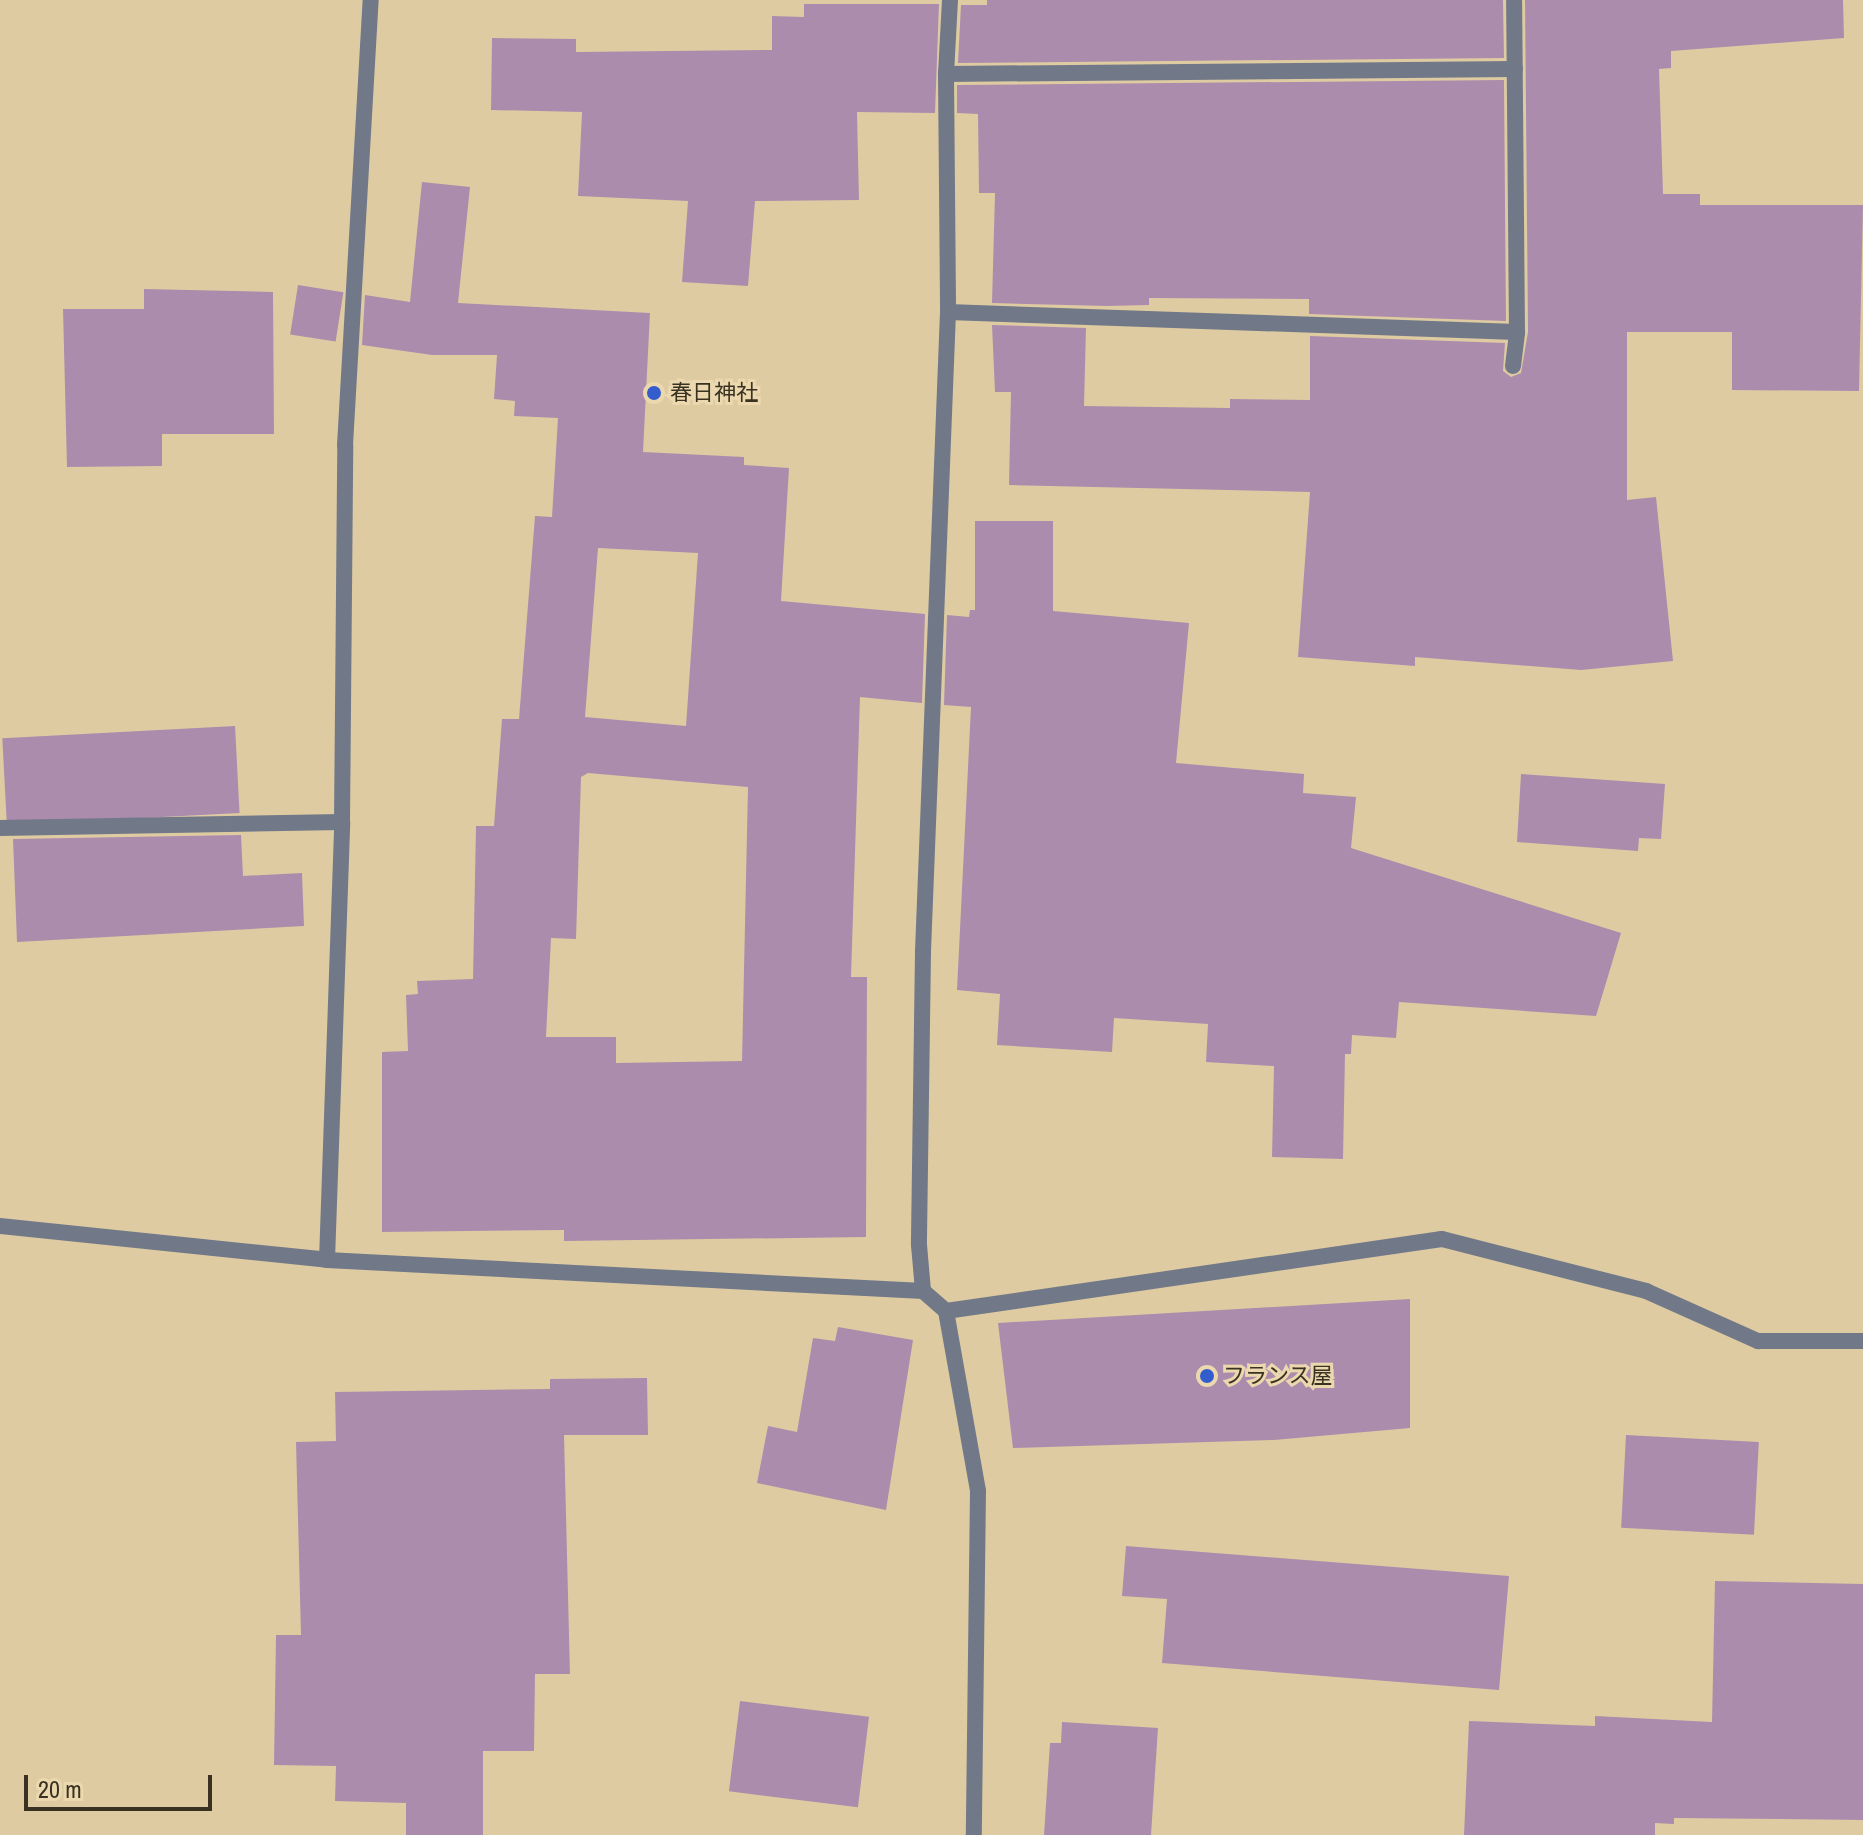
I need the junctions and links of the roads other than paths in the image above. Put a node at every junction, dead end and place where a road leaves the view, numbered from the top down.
1 (371, 0) edge
2 (950, 0) edge
3 (1514, 0) edge
4 (1515, 69) junction
5 (946, 74) junction
6 (948, 312) junction
7 (1517, 332) junction
8 (1513, 366) dead end
9 (342, 822) junction
10 (0, 828) edge
11 (0, 1226) edge
12 (327, 1260) junction
13 (923, 1291) junction
14 (946, 1311) junction
15 (1863, 1341) edge
16 (974, 1835) edge

1 - 9 street
2 - 5 street
3 - 4 street
4 - 5 street
4 - 7 street
5 - 6 street
6 - 7 street
6 - 13 street
7 - 8 street
9 - 10 street
9 - 12 street
11 - 12 street
12 - 13 street
13 - 14 street
14 - 15 street
14 - 16 street

